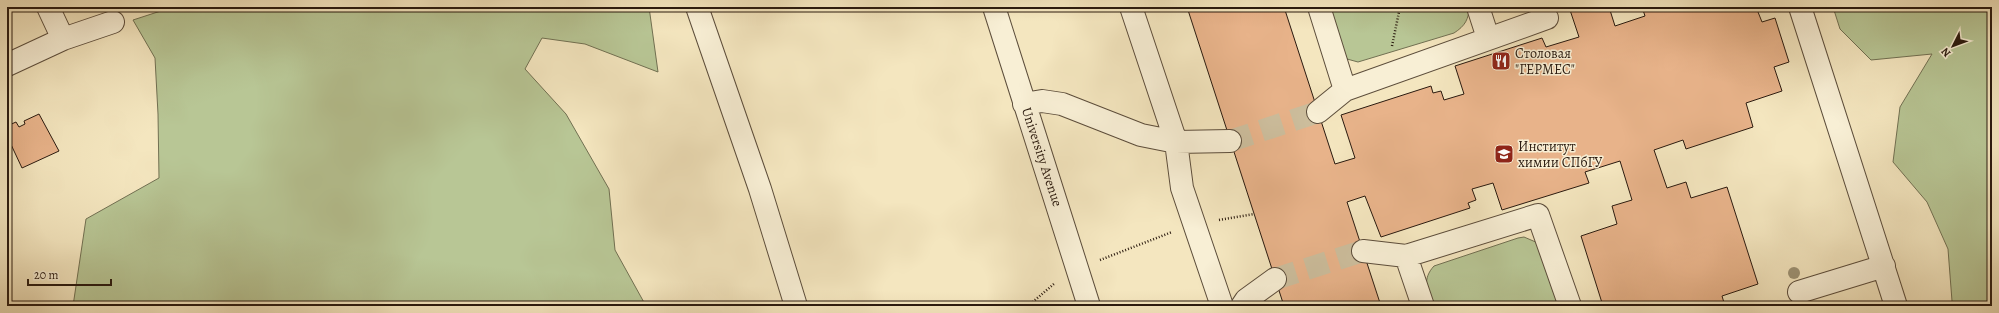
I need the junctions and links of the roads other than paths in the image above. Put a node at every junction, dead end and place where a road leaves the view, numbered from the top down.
1 (48, 7) edge
2 (697, 7) edge
3 (994, 7) edge
4 (1131, 7) edge
5 (1319, 7) edge
6 (1478, 7) edge
7 (1800, 7) edge
8 (1547, 18) dead end
9 (113, 22) dead end
10 (1488, 38) junction
11 (63, 39) junction
12 (7, 65) edge
13 (1345, 90) junction
14 (1024, 104) junction
15 (1318, 112) tunnel mouth
16 (1230, 141) tunnel mouth
17 (1176, 142) junction
18 (1363, 251) tunnel mouth
19 (1406, 256) junction
20 (1884, 266) junction
21 (1275, 279) tunnel mouth
22 (1799, 292) dead end
23 (796, 306) edge
24 (1090, 306) edge
25 (1222, 306) edge
26 (1242, 306) edge
27 (1423, 306) edge
28 (1570, 306) edge
29 (1896, 306) edge

1 - 11 street
2 - 23 street
3 - 14 street, University Avenue
4 - 17 street
5 - 13 street
6 - 10 street
7 - 20 street
8 - 10 street
9 - 11 street
10 - 13 street
11 - 12 street
13 - 15 street
14 - 17 street
14 - 24 street, University Avenue
16 - 17 street
17 - 25 street
18 - 19 street
19 - 27 street
19 - 28 street
20 - 22 street
20 - 29 street
21 - 26 street

